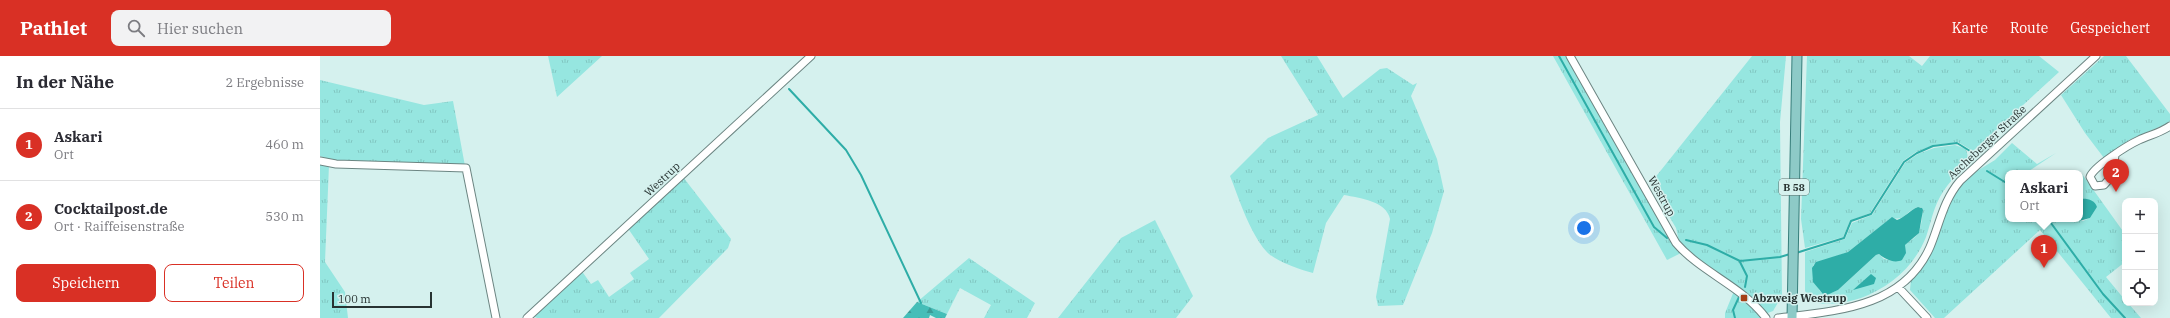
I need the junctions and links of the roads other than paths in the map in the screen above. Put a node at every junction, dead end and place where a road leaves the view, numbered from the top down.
1 (811, 56) edge
2 (1570, 56) edge
3 (1797, 56) edge
4 (2096, 56) edge
5 (2170, 126) edge
6 (2115, 155) dead end
7 (320, 161) edge
8 (1898, 286) junction
9 (1792, 317) edge
10 (496, 318) edge
11 (527, 318) edge
12 (1766, 318) edge
13 (1778, 318) edge
14 (1927, 318) edge

1 - 11 street, Westrup
2 - 12 street, Westrup
3 - 9 main road, B 58
4 - 8 street, Ascheberger Straße
5 - 6 street
7 - 10 street
8 - 9 street, Ascheberger Straße
8 - 14 street
9 - 13 street

